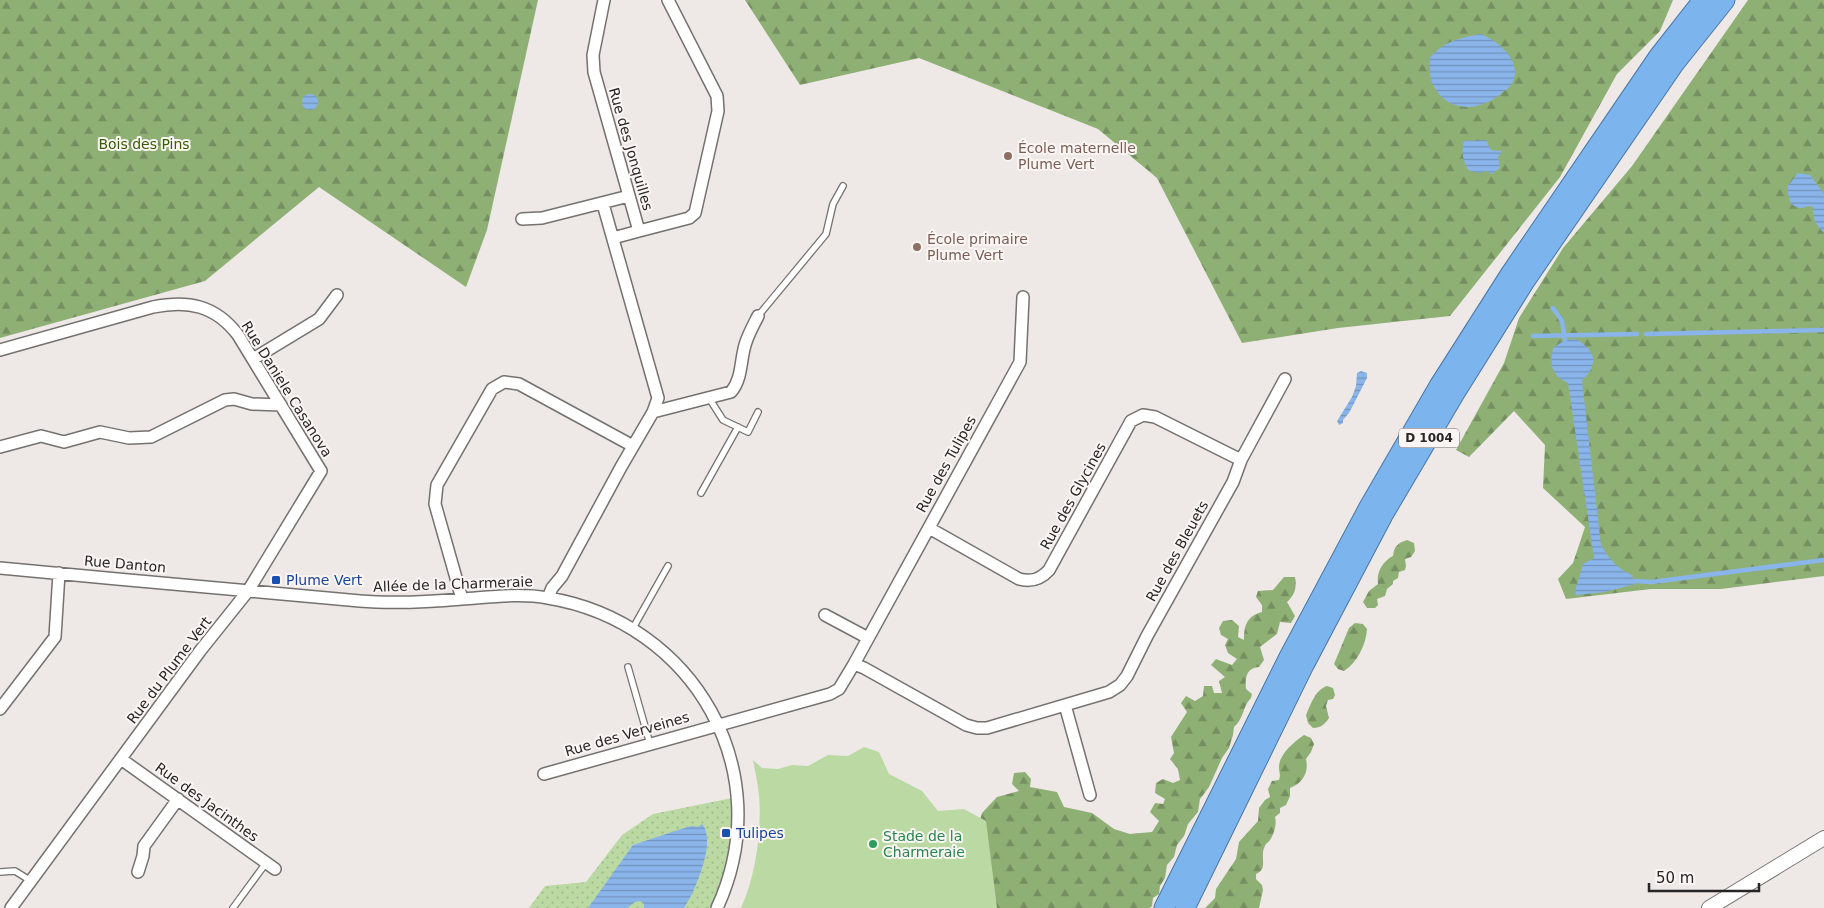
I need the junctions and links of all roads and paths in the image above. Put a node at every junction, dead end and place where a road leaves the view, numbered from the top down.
1 (604, 0) edge
2 (668, 0) edge
3 (1703, 0) edge
4 (1724, 0) edge
5 (843, 186) dead end
6 (629, 196) junction
7 (603, 204) junction
8 (522, 220) dead end
9 (639, 231) junction
10 (613, 238) junction
11 (337, 295) dead end
12 (1023, 297) dead end
13 (758, 316) joint
14 (0, 350) edge
15 (254, 359) junction
16 (1285, 379) dead end
17 (709, 398) junction
18 (281, 405) junction
19 (653, 412) junction
20 (758, 412) dead end
21 (738, 427) junction
22 (633, 446) junction
23 (0, 447) edge
24 (1240, 460) junction
25 (321, 471) joint
26 (701, 493) dead end
27 (928, 528) junction
28 (668, 566) dead end
29 (0, 568) edge
30 (59, 574) junction
31 (248, 591) junction
32 (548, 598) junction
33 (462, 599) junction
34 (825, 615) dead end
35 (633, 628) junction
36 (868, 638) junction
37 (854, 664) junction
38 (628, 667) dead end
39 (1065, 705) junction
40 (0, 709) edge
41 (718, 724) junction
42 (650, 744) junction
43 (121, 759) junction
44 (544, 774) dead end
45 (1090, 795) dead end
46 (178, 799) junction
47 (1824, 838) edge
48 (271, 866) joint
49 (0, 872) edge
50 (138, 872) dead end
51 (31, 881) junction
52 (10, 908) edge
53 (233, 908) edge
54 (717, 908) edge
55 (1164, 908) edge
56 (1185, 908) edge
57 (1709, 908) edge

1 - 6 street, Rue des Jonquilles
2 - 9 street, Rue des Jonquilles
3 - 55 highway, D 1004
4 - 56 highway, D 1004
5 - 13 lane
6 - 7 street
6 - 9 street, Rue des Jonquilles
7 - 8 street
7 - 10 street
9 - 10 street
10 - 19 street
11 - 15 street
12 - 27 street, Rue des Tulipes
13 - 17 street
14 - 15 street, Rue Daniele Casanova
15 - 18 street, Rue Daniele Casanova
16 - 24 street, Rue des Bleuets
17 - 19 street
17 - 21 lane
18 - 23 street
18 - 25 street, Rue Daniele Casanova
19 - 22 street
20 - 21 lane
21 - 26 lane
22 - 32 street
22 - 33 street
24 - 27 street, Rue des Glycines
24 - 39 street, Rue des Bleuets
25 - 31 street, Rue du Plume Vert
27 - 36 street, Rue des Tulipes
28 - 35 lane
29 - 30 street, Rue Danton
30 - 31 street, Rue Danton
30 - 40 street
31 - 33 street, Allée de la Charmeraie
31 - 43 street, Rue du Plume Vert
32 - 33 street, Allée de la Charmeraie
32 - 35 street, Allée de la Charmeraie
34 - 36 street
35 - 41 street, Allée de la Charmeraie
36 - 37 street, Rue des Tulipes
37 - 39 street, Rue des Bleuets
37 - 41 street, Rue des Tulipes
38 - 42 lane
39 - 45 street
41 - 42 street, Rue des Verveines
41 - 54 street, Allée de la Charmeraie
42 - 44 street, Rue des Verveines
43 - 46 street, Rue des Jacinthes
43 - 51 street, Rue du Plume Vert
46 - 48 street, Rue des Jacinthes
46 - 50 street
47 - 57 street
48 - 53 lane
49 - 51 lane
51 - 52 street, Rue du Plume Vert

